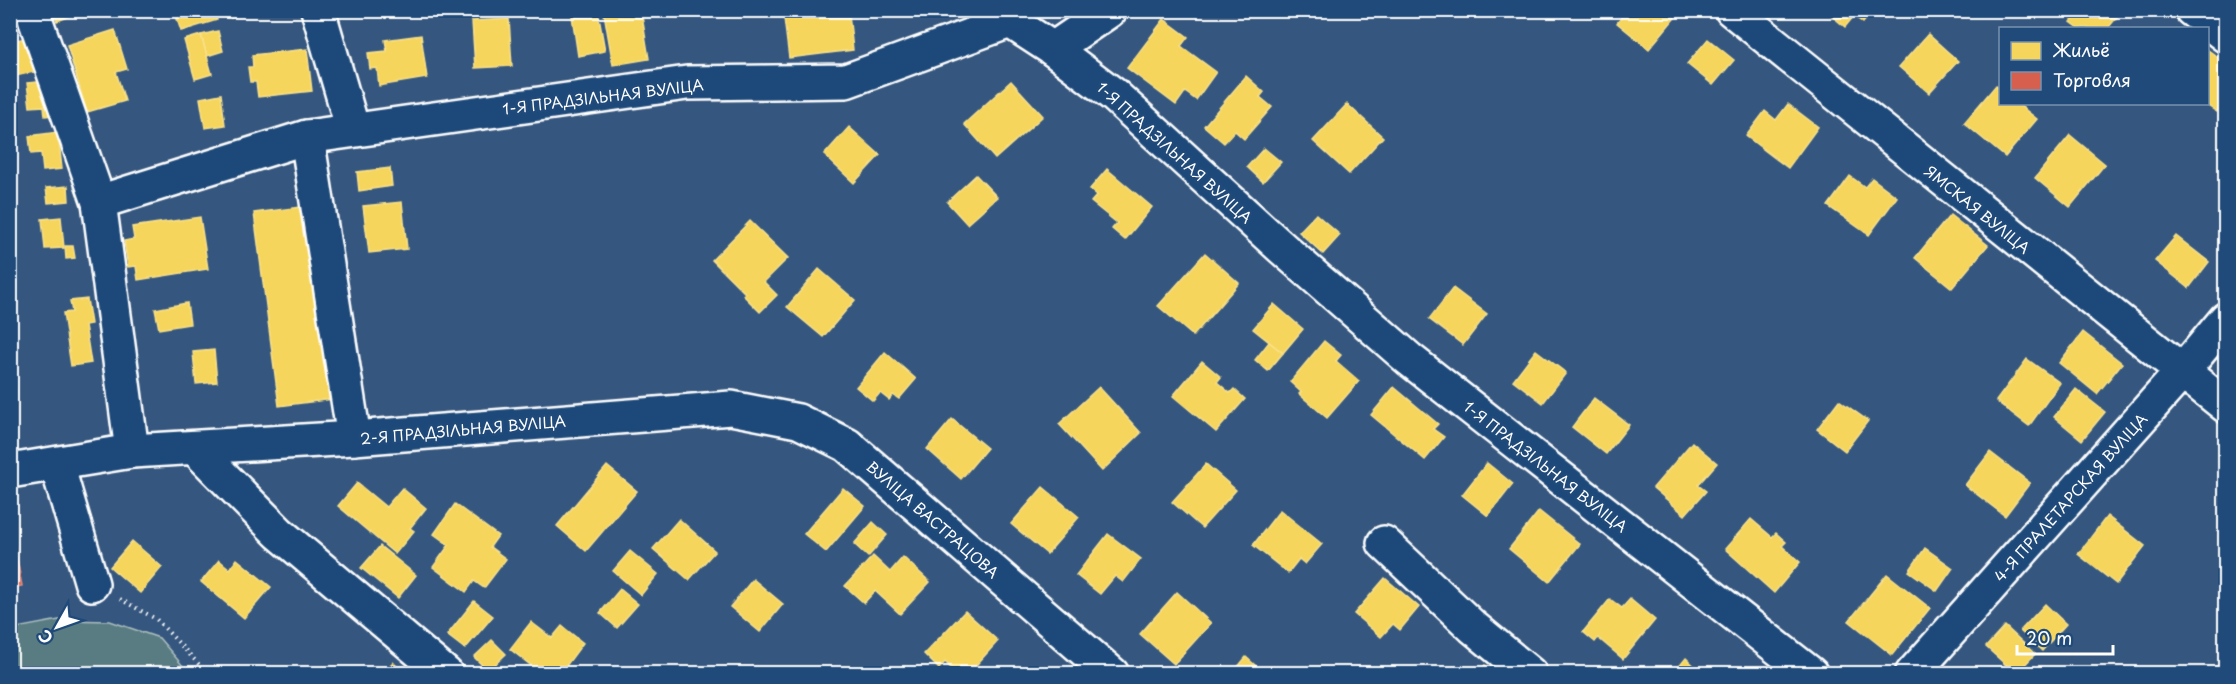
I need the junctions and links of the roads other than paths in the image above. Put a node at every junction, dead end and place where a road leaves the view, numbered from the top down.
1 (32, 10) edge
2 (318, 10) edge
3 (1110, 10) edge
4 (1732, 10) edge
5 (2192, 10) edge
6 (1008, 16) edge
7 (2226, 36) edge
8 (1053, 49) junction
9 (353, 130) junction
10 (307, 137) junction
11 (99, 202) junction
12 (2226, 319) edge
13 (2181, 374) junction
14 (2226, 406) edge
15 (731, 408) joint
16 (354, 438) junction
17 (195, 447) junction
18 (132, 451) junction
19 (57, 465) junction
20 (10, 471) edge
21 (1384, 543) dead end
22 (92, 584) road end
23 (446, 674) edge
24 (1112, 674) edge
25 (1530, 674) edge
26 (1811, 674) edge
27 (1912, 674) edge

1 - 11 street
2 - 9 street
3 - 8 street
4 - 13 street, ЯМСКАЯ ВУЛІЦА
5 - 7 street
6 - 8 street, 1-Я ПРАДЗІЛЬНАЯ ВУЛІЦА
6 - 9 street, 1-Я ПРАДЗІЛЬНАЯ ВУЛІЦА
8 - 26 street, 1-Я ПРАДЗІЛЬНАЯ ВУЛІЦА
9 - 10 street, 1-Я ПРАДЗІЛЬНАЯ ВУЛІЦА
10 - 11 street, 1-Я ПРАДЗІЛЬНАЯ ВУЛІЦА
10 - 16 street
11 - 18 street
12 - 13 street, 4-Я ПРАЛЕТАРСКАЯ ВУЛІЦА
13 - 14 street, ЯМСКАЯ ВУЛІЦА
13 - 27 street, 4-Я ПРАЛЕТАРСКАЯ ВУЛІЦА
15 - 16 street, 2-Я ПРАДЗІЛЬНАЯ ВУЛІЦА
15 - 24 street, ВУЛІЦА ВАСТРАЦОВА
16 - 17 street, 2-Я ПРАДЗІЛЬНАЯ ВУЛІЦА
17 - 18 street, 2-Я ПРАДЗІЛЬНАЯ ВУЛІЦА
17 - 23 street
18 - 19 street, 2-Я ПРАДЗІЛЬНАЯ ВУЛІЦА
19 - 20 street, 2-Я ПРАДЗІЛЬНАЯ ВУЛІЦА
19 - 22 street
21 - 25 street

